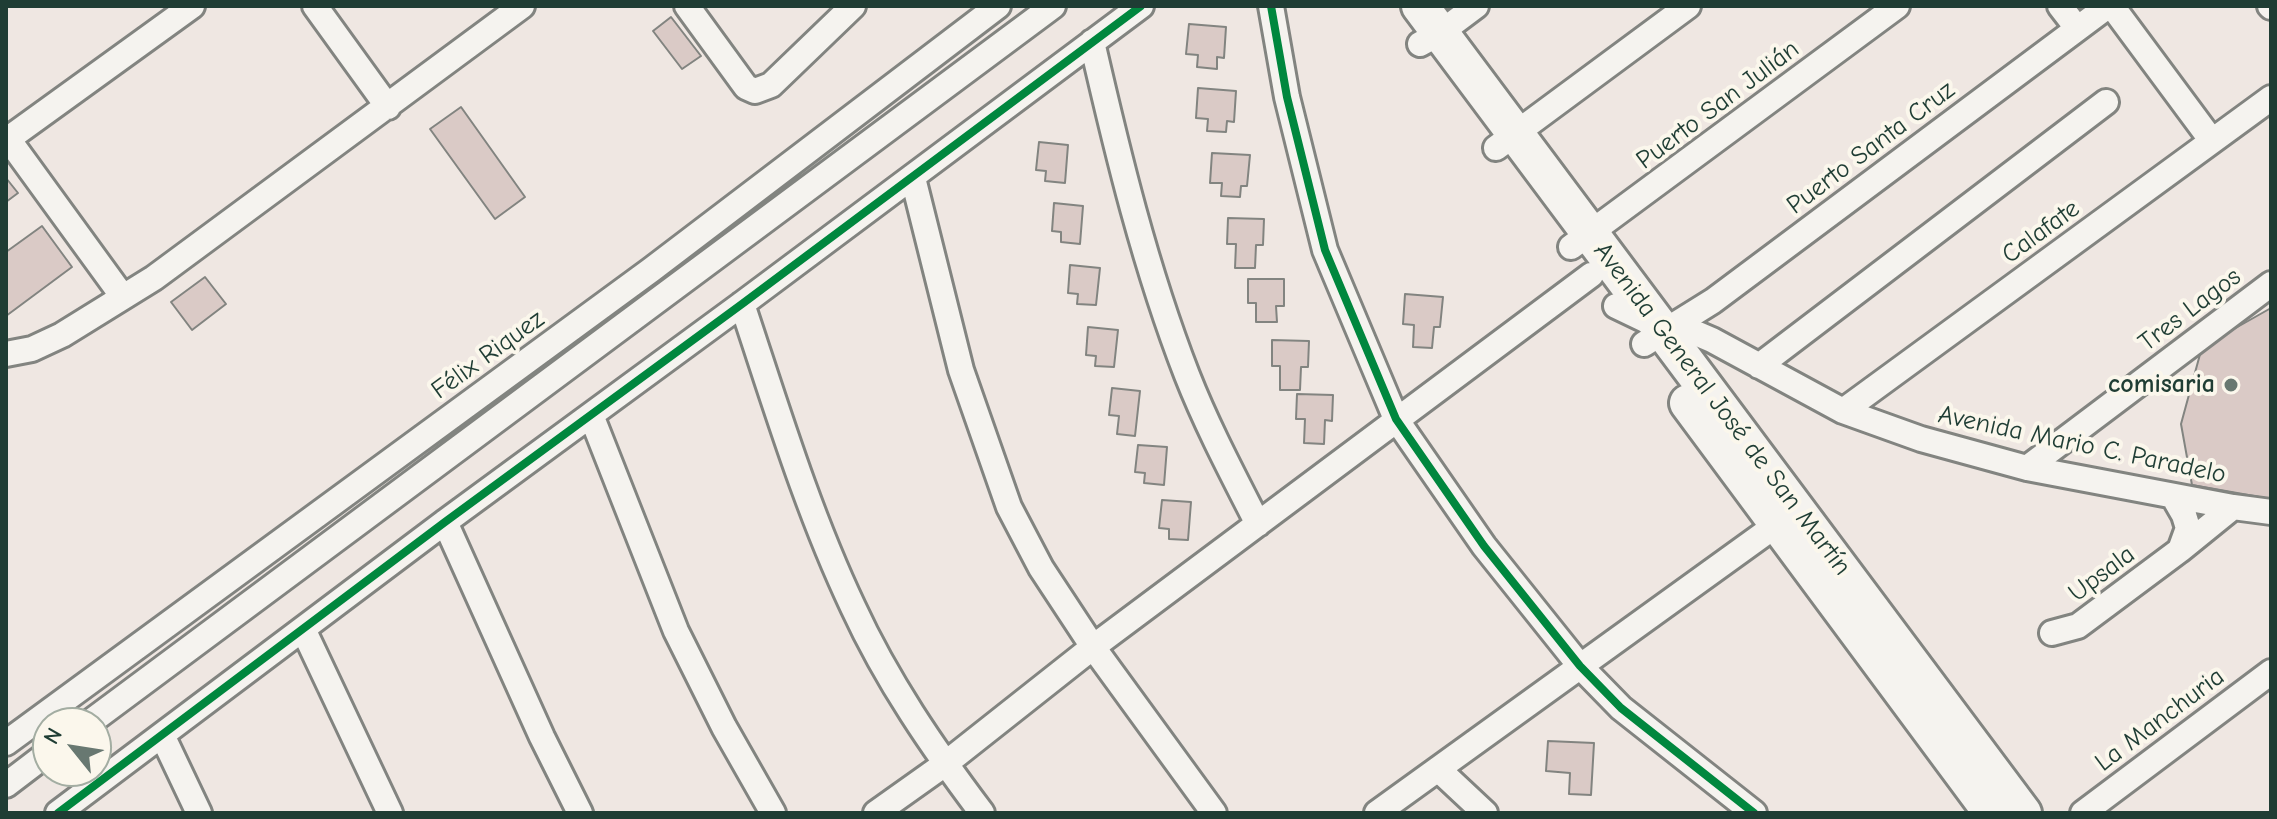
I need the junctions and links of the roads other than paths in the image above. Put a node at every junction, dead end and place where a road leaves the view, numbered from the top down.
1 (192, 6) edge
2 (315, 6) edge
3 (522, 6) edge
4 (687, 6) edge
5 (853, 6) edge
6 (998, 6) edge
7 (1053, 6) edge
8 (1141, 6) edge
9 (1271, 6) edge
10 (1394, 6) edge
11 (1476, 6) edge
12 (1688, 6) edge
13 (1897, 6) edge
14 (2060, 6) edge
15 (2110, 6) edge
16 (1427, 28) edge
17 (2077, 28) junction
18 (1092, 42) junction
19 (2271, 98) edge
20 (2106, 102) dead end
21 (388, 107) junction
22 (7, 138) edge
23 (1506, 141) junction
24 (2212, 141) junction
25 (913, 178) junction
26 (1584, 252) junction
27 (2271, 284) edge
28 (123, 297) junction
29 (742, 304) junction
30 (1654, 337) junction
31 (6, 354) edge
32 (1759, 366) junction
33 (1843, 411) junction
34 (591, 415) junction
35 (1396, 419) junction
36 (2027, 468) junction
37 (2173, 496) junction
38 (2233, 507) junction
39 (2271, 512) edge
40 (1787, 516) junction
41 (445, 522) junction
42 (1258, 524) junction
43 (2180, 550) junction
44 (303, 629) junction
45 (2052, 633) dead end
46 (1093, 647) junction
47 (1580, 666) junction
48 (2271, 672) edge
49 (111, 707) edge
50 (162, 735) junction
51 (6, 743) edge
52 (945, 764) junction
53 (32, 765) edge
54 (1438, 769) junction
55 (6, 785) edge
56 (58, 813) edge
57 (199, 813) edge
58 (390, 813) edge
59 (580, 813) edge
60 (773, 813) edge
61 (876, 813) edge
62 (982, 813) edge
63 (1214, 813) edge
64 (1377, 813) edge
65 (1485, 813) edge
66 (1754, 813) edge
67 (1992, 813) edge
68 (2023, 813) edge
69 (2083, 813) edge

1 - 22 street
2 - 21 street
3 - 21 street
4 - 5 street
6 - 51 street, Félix Riquez
7 - 49 street
8 - 18 street
9 - 35 street
10 - 16 highway, Avenida General José de San Martín
11 - 16 street
12 - 23 street
13 - 26 street, Puerto San Julián
14 - 17 street
15 - 17 street, Puerto Santa Cruz
15 - 24 street
16 - 23 highway, Avenida General José de San Martín
17 - 30 street, Puerto Santa Cruz
18 - 25 street
18 - 42 street
19 - 24 street, Calafate
20 - 32 street
21 - 28 street
22 - 28 street
23 - 26 highway, Avenida General José de San Martín
24 - 33 street, Calafate
25 - 29 street
25 - 46 street
26 - 30 highway, Avenida General José de San Martín
26 - 30 highway, Avenida General José de San Martín
26 - 35 street, Puerto San Julián
27 - 36 street, Tres Lagos
28 - 31 street
29 - 34 street
29 - 52 street
30 - 32 street, Avenida Mario C. Paradelo
30 - 40 highway, Avenida General José de San Martín
32 - 33 street, Avenida Mario C. Paradelo
33 - 36 street, Avenida Mario C. Paradelo
34 - 41 street
34 - 60 street
35 - 42 street, Puerto San Julián
35 - 47 street
36 - 37 street, Avenida Mario C. Paradelo
37 - 38 street, Avenida Mario C. Paradelo
37 - 43 street
38 - 39 street, Avenida Mario C. Paradelo
38 - 43 street, Upsala
40 - 47 street
40 - 67 highway, Avenida General José de San Martín
40 - 68 highway, Avenida General José de San Martín
41 - 44 street
41 - 59 street
42 - 46 street, Puerto San Julián
43 - 45 street, Upsala
44 - 50 street
44 - 58 street
46 - 52 street, Puerto San Julián
46 - 63 street
47 - 54 street
47 - 66 street
48 - 69 street, La Manchuria
50 - 56 street
50 - 57 street
52 - 61 street, Puerto San Julián
52 - 62 street
53 - 55 street
54 - 64 street
54 - 65 street

